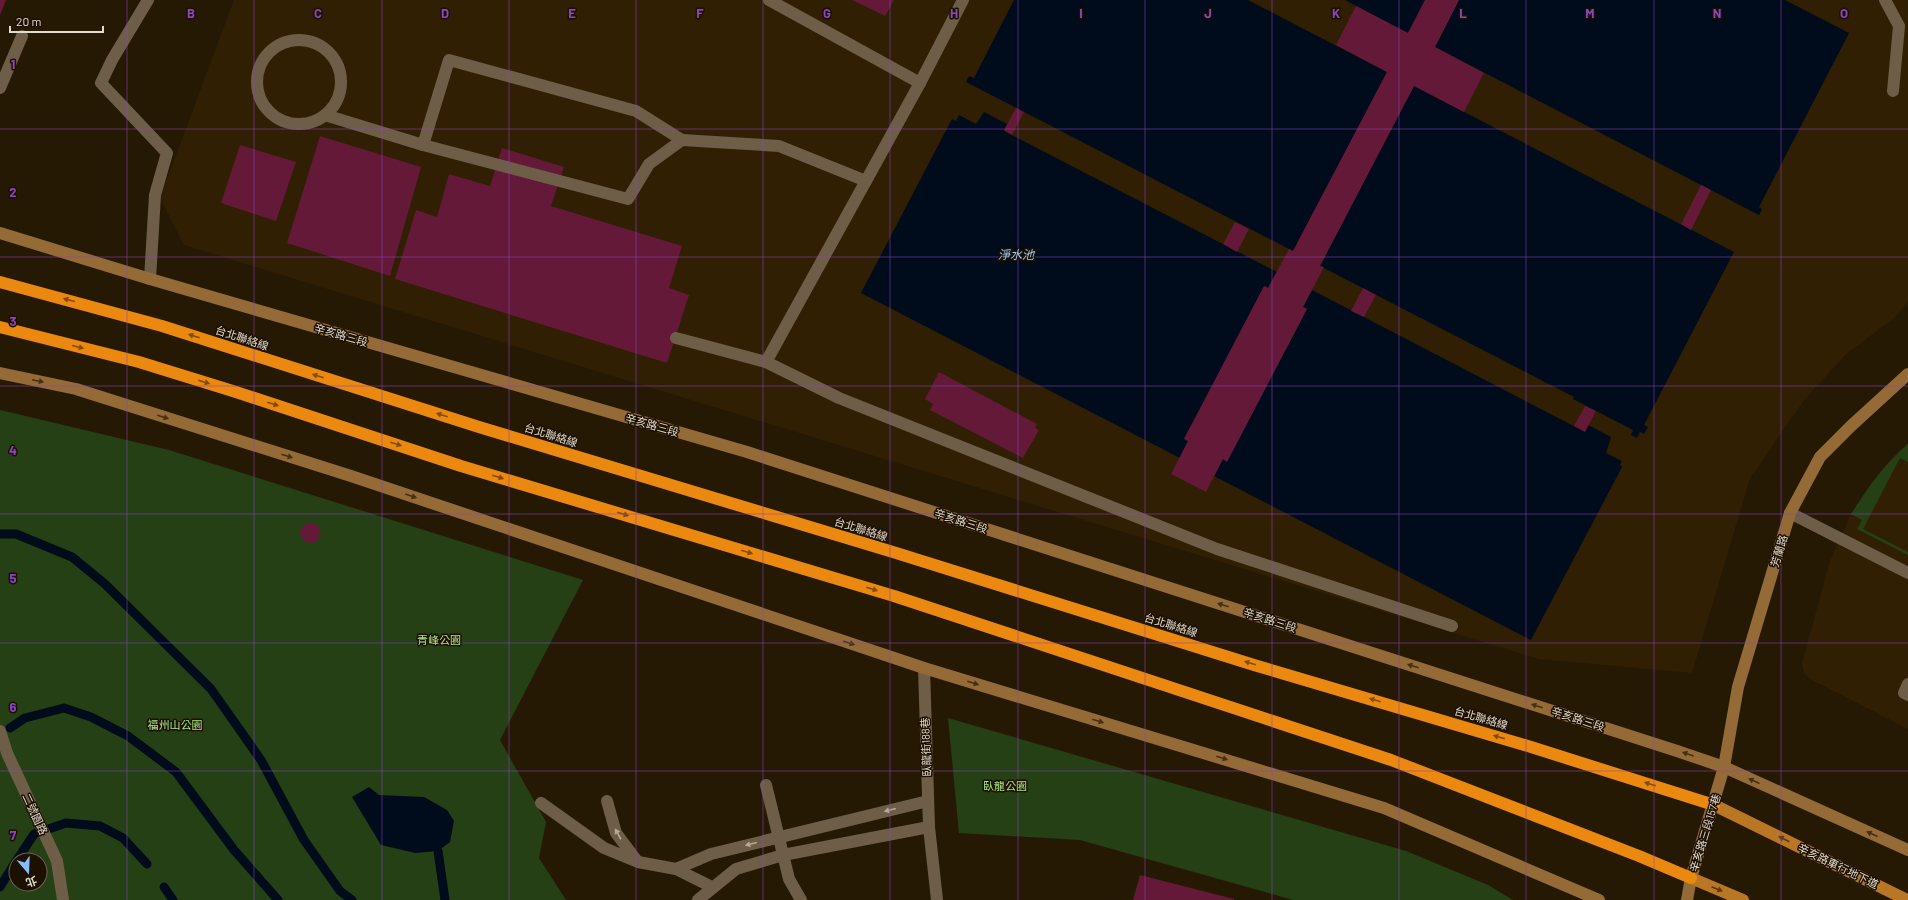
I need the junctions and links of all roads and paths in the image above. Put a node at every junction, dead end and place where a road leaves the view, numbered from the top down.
1 (148, 0) edge
2 (769, 0) edge
3 (963, 0) edge
4 (1885, 0) edge
5 (22, 36) dead end
6 (920, 83) junction
7 (0, 88) edge
8 (1892, 91) dead end
9 (325, 115) junction
10 (682, 140) junction
11 (423, 144) junction
12 (866, 181) junction
13 (0, 233) edge
14 (150, 279) junction
15 (0, 282) edge
16 (0, 327) edge
17 (676, 338) dead end
18 (766, 362) junction
19 (0, 373) edge
20 (1908, 374) edge
21 (1790, 513) junction
22 (1908, 573) edge
23 (1452, 626) dead end
24 (924, 668) junction
25 (1908, 684) edge
26 (1908, 695) edge
27 (0, 731) edge
28 (1724, 767) junction
29 (766, 785) dead end
30 (607, 801) dead end
31 (928, 801) junction
32 (541, 803) dead end
33 (1714, 805) junction
34 (929, 827) junction
35 (779, 837) junction
36 (1908, 850) edge
37 (783, 855) junction
38 (638, 862) junction
39 (676, 869) junction
40 (1691, 878) junction
41 (712, 887) junction
42 (63, 900) edge
43 (698, 900) edge
44 (801, 900) edge
45 (937, 900) edge
46 (1599, 900) edge
47 (1687, 900) edge
48 (1743, 900) edge
49 (1907, 900) edge

1 - 14 street
2 - 6 street
3 - 6 street
4 - 8 street
5 - 7 street
6 - 12 street
9 - 9 street
9 - 11 street
10 - 11 street
10 - 11 street
10 - 12 street
12 - 18 street
13 - 14 main road, 辛亥路三段
28 -> 14 main road, 辛亥路三段
33 -> 15 highway, 台北聯絡線
16 -> 40 highway
17 - 18 street
18 - 23 street
19 -> 24 main road
20 - 21 main road, 芳蘭路
21 - 22 street
21 - 28 main road, 芳蘭路
24 - 31 street, 臥龍街188巷
24 -> 46 main road
25 - 26 street
27 - 42 street, 二號園路
28 - 33 main road, 辛亥路三段157巷
36 -> 28 main road, 辛亥路三段
29 - 35 street
38 -> 30 street
31 - 34 street, 臥龍街188巷
31 -> 35 street
32 - 38 street
33 - 40 main road, 辛亥路三段157巷
49 -> 33 main road, 辛亥路車行地下道
34 - 37 street
34 - 45 street, 臥龍街188巷
35 - 37 street
35 -> 39 street
37 - 41 street
37 - 44 street
38 - 39 street
39 - 41 street
40 - 47 main road, 辛亥路三段157巷
40 -> 48 main road
41 - 43 street

